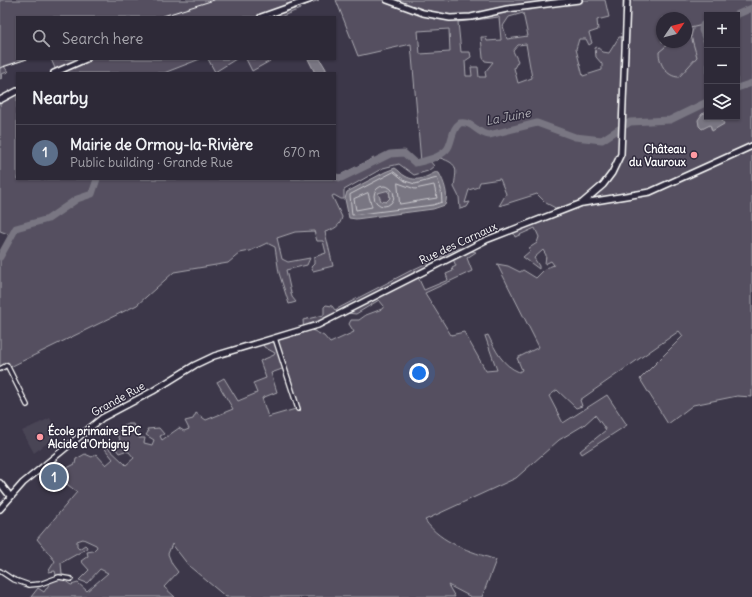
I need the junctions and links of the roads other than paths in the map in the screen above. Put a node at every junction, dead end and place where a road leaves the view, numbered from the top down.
1 (309, 0) edge
2 (387, 0) edge
3 (580, 0) edge
4 (627, 0) edge
5 (564, 1) edge
6 (264, 16) edge
7 (84, 60) edge
8 (56, 72) edge
9 (16, 92) edge
10 (0, 100) edge
11 (752, 146) edge
12 (582, 203) junction
13 (275, 338) junction
14 (268, 340) joint
15 (0, 369) edge
16 (27, 405) dead end
17 (298, 409) dead end
18 (0, 483) edge
19 (10, 496) junction
20 (0, 509) edge
21 (0, 571) edge
22 (71, 579) dead end

1 - 6 street
2 - 5 street
3 - 5 street
4 - 12 street, Rue des Carnaux
7 - 8 street
9 - 10 street
11 - 12 street
12 - 13 street, Rue des Carnaux
13 - 14 street, Rue des Carnaux
13 - 17 street
14 - 19 street, Grande Rue
15 - 16 street
18 - 19 street
19 - 20 street, Grande Rue
21 - 22 street

